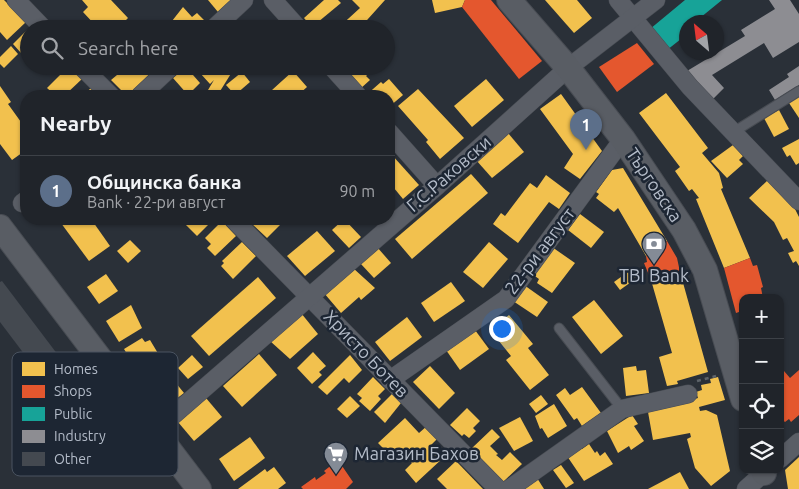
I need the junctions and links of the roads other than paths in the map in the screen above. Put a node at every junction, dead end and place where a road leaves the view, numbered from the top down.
1 (16, 0) edge
2 (244, 0) edge
3 (274, 0) edge
4 (509, 0) edge
5 (618, 0) edge
6 (656, 0) edge
7 (633, 18) junction
8 (35, 20) edge
9 (223, 20) edge
10 (291, 20) edge
11 (568, 68) junction
12 (90, 75) edge
13 (162, 75) edge
14 (340, 75) edge
15 (104, 90) edge
16 (146, 90) edge
17 (353, 90) edge
18 (799, 91) edge
19 (732, 133) junction
20 (395, 139) edge
21 (623, 139) junction
22 (436, 186) junction
23 (799, 201) edge
24 (395, 221) edge
25 (239, 225) edge
26 (391, 225) edge
27 (0, 227) edge
28 (309, 295) junction
29 (558, 328) dead end
30 (94, 352) edge
31 (390, 380) junction
32 (739, 385) edge
33 (688, 394) road end
34 (622, 409) junction
35 (178, 410) edge
36 (799, 442) edge
37 (784, 457) edge
38 (178, 462) edge
39 (766, 474) edge
40 (199, 489) edge
41 (498, 489) edge
42 (509, 489) edge
43 (746, 489) edge

1 - 8 street
2 - 9 street
3 - 10 street
4 - 11 street, Търговска
5 - 7 street
6 - 7 street, Г.С.Раковски
7 - 11 street, Г.С.Раковски
7 - 19 street
11 - 21 street, Търговска
11 - 22 street, Г.С.Раковски
12 - 15 street
13 - 16 street
14 - 17 street
18 - 19 lane
19 - 23 street
20 - 22 street
21 - 31 street, 22-ри август
21 - 32 street, Търговска
22 - 24 street, Г.С.Раковски
25 - 28 street, Христо Ботев
26 - 28 street, Г.С.Раковски
27 - 30 street
28 - 31 street, Христо Ботев
28 - 35 street, Г.С.Раковски
29 - 34 lane
31 - 41 street, Христо Ботев
33 - 34 street
34 - 42 street
36 - 37 street
38 - 40 street
39 - 43 street

